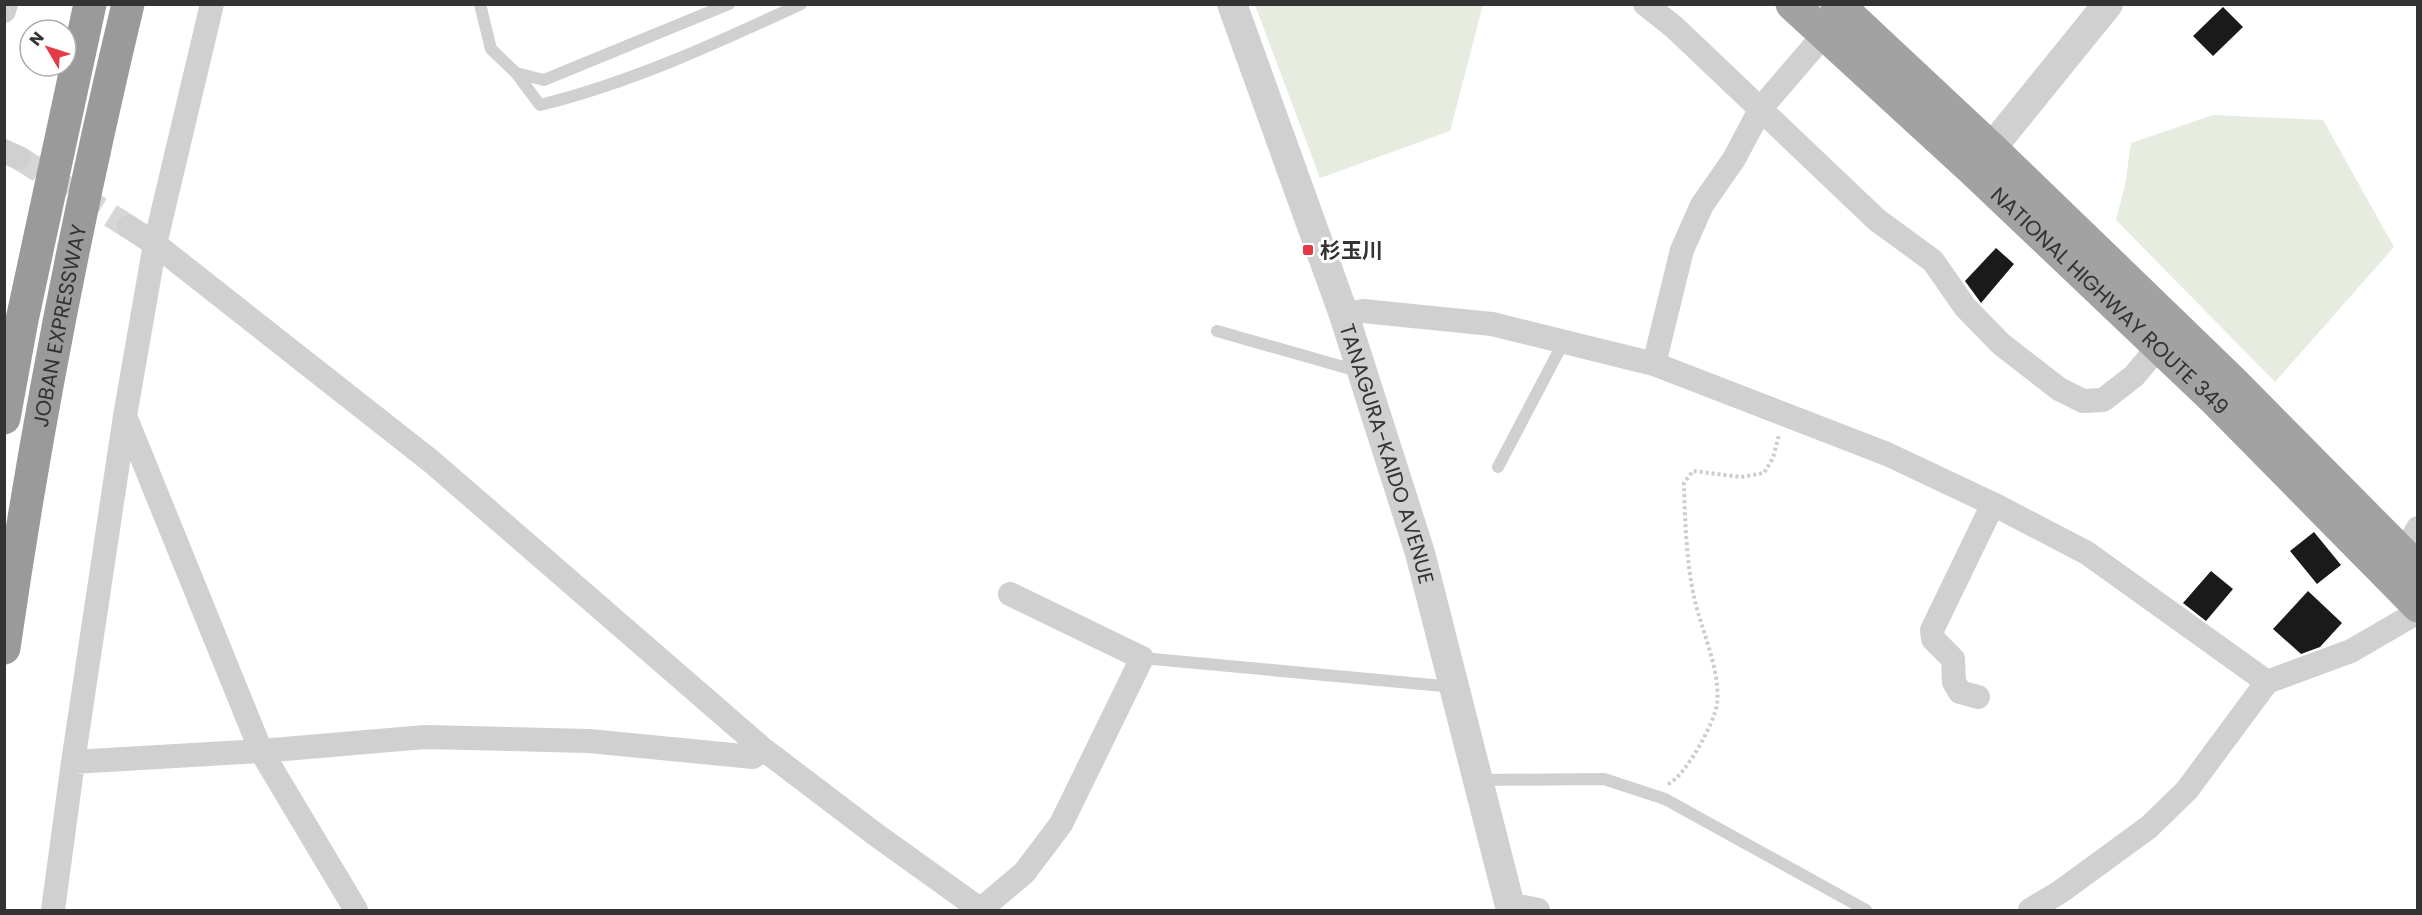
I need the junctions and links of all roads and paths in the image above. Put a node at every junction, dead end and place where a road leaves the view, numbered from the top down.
1 (6, 4) edge
2 (90, 4) edge
3 (128, 4) edge
4 (212, 4) edge
5 (480, 4) edge
6 (729, 4) edge
7 (801, 4) edge
8 (1232, 4) edge
9 (1645, 4) edge
10 (1792, 4) edge
11 (2108, 4) edge
12 (4, 11) edge
13 (1839, 13) edge
14 (516, 73) junction
15 (1761, 108) junction
16 (1982, 160) junction
17 (129, 227) tunnel mouth
18 (155, 244) junction
19 (1344, 315) junction
20 (1217, 331) dead end
21 (1563, 343) junction
22 (2159, 346) junction
23 (1654, 364) junction
24 (1362, 372) junction
25 (1784, 414) junction
26 (125, 416) junction
27 (4, 418) edge
28 (1498, 467) dead end
29 (1993, 504) junction
30 (2413, 550) edge
31 (1010, 594) dead end
32 (2418, 606) edge
33 (2418, 612) edge
34 (4, 648) edge
35 (1142, 658) junction
36 (2267, 682) junction
37 (1455, 687) junction
38 (1978, 697) dead end
39 (764, 748) junction
40 (261, 751) junction
41 (73, 762) junction
42 (1479, 780) junction
43 (1645, 792) junction
44 (53, 910) edge
45 (356, 910) edge
46 (980, 910) edge
47 (1512, 910) edge
48 (1538, 910) edge
49 (1866, 910) edge
50 (2030, 910) edge

1 - 12 street
2 - 27 highway, JOBAN EXPRESSWAY
3 - 34 highway, JOBAN EXPRESSWAY
4 - 18 street
5 - 14 lane
6 - 14 lane
7 - 14 lane
8 - 19 street, TANAGURA-KAIDO AVENUE
9 - 15 street
10 - 13 highway, NATIONAL HIGHWAY ROUTE 349
11 - 16 street
13 - 15 street
13 - 16 highway, NATIONAL HIGHWAY ROUTE 349
15 - 22 street
15 - 23 street
16 - 22 highway, NATIONAL HIGHWAY ROUTE 349
16 - 30 highway, NATIONAL HIGHWAY ROUTE 349
17 - 18 street
18 - 26 street
18 - 39 street
19 - 21 street
19 - 24 street, TANAGURA-KAIDO AVENUE
20 - 24 lane
21 - 23 street
21 - 28 lane
22 - 32 highway, NATIONAL HIGHWAY ROUTE 349
23 - 25 street
24 - 37 street, TANAGURA-KAIDO AVENUE
25 - 29 street
25 - 43 path
26 - 40 street
26 - 41 street
29 - 36 street
29 - 38 street
31 - 35 street
33 - 36 street
35 - 37 lane
35 - 46 street
36 - 50 street
37 - 42 street, TANAGURA-KAIDO AVENUE
39 - 40 street
39 - 46 street
40 - 41 street
40 - 45 street
41 - 44 street
42 - 43 lane
42 - 47 street, TANAGURA-KAIDO AVENUE
43 - 49 lane
47 - 48 street

